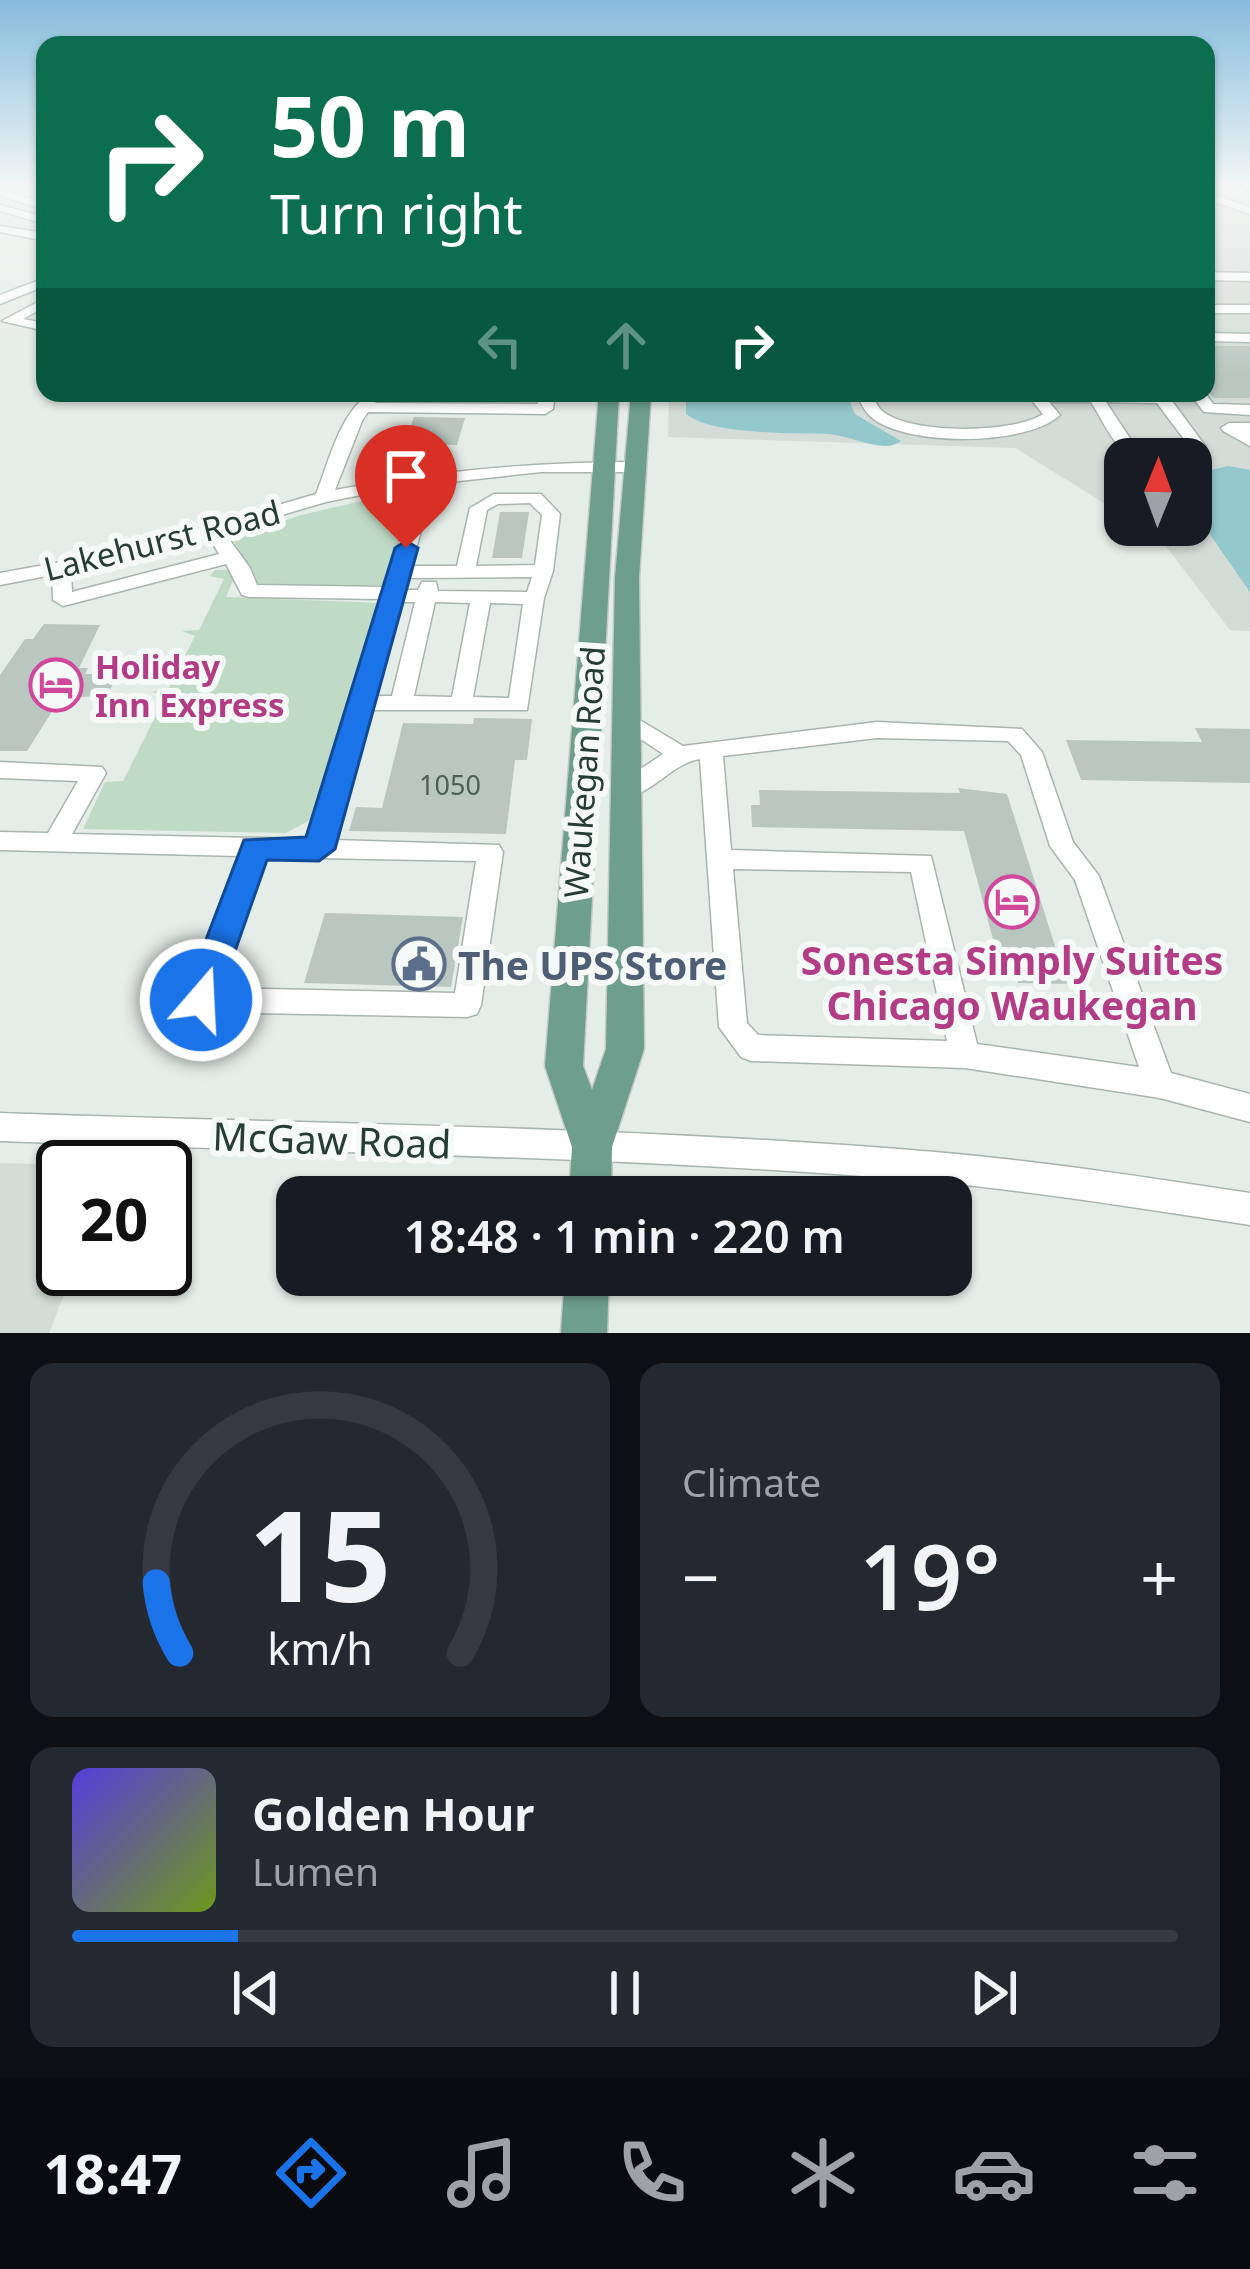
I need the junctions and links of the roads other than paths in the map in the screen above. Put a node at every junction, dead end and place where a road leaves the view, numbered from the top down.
1 (1215, 272) edge
2 (1250, 273) edge
3 (36, 286) edge
4 (0, 300) edge
5 (36, 306) edge
6 (1215, 306) edge
7 (1250, 306) edge
8 (4, 320) edge
9 (36, 326) edge
10 (1215, 337) edge
11 (1250, 338) edge
12 (1215, 351) edge
13 (1250, 351) edge
14 (368, 402) edge
15 (511, 402) edge
16 (545, 402) edge
17 (610, 402) edge
18 (638, 402) edge
19 (869, 402) edge
20 (1041, 402) edge
21 (1098, 402) edge
22 (1164, 402) edge
23 (1204, 402) edge
24 (1209, 409) junction
25 (1250, 410) edge
26 (1229, 428) junction
27 (1250, 428) edge
28 (1121, 438) edge
29 (1191, 438) edge
30 (1250, 442) edge
31 (620, 467) junction
32 (403, 482) junction
33 (323, 497) junction
34 (214, 530) junction
35 (230, 556) junction
36 (61, 568) junction
37 (466, 570) junction
38 (438, 571) junction
39 (544, 571) junction
40 (0, 579) edge
41 (395, 587) junction
42 (427, 597) junction
43 (481, 597) junction
44 (534, 598) junction
45 (361, 703) junction
46 (400, 704) junction
47 (461, 704) junction
48 (628, 720) junction
49 (711, 753) junction
50 (679, 754) junction
51 (0, 770) edge
52 (626, 790) junction
53 (0, 841) edge
54 (55, 842) junction
55 (255, 848) junction
56 (319, 849) junction
57 (720, 859) junction
58 (964, 1054) junction
59 (1160, 1084) junction
60 (1250, 1108) edge
61 (0, 1127) edge
62 (592, 1147) junction
63 (591, 1176) edge
64 (1250, 1209) edge
65 (586, 1296) edge
66 (584, 1333) edge

1 - 2 street
3 - 4 street
5 - 8 street
6 - 7 street
8 - 9 street
10 - 11 street
12 - 13 street
14 - 33 street, Lakehurst Road
15 - 16 street
17 - 31 main road, Waukegan Road
18 - 31 main road, Waukegan Road
19 - 20 street
21 - 28 street
22 - 29 street
23 - 24 street
24 - 25 street
24 - 26 street
26 - 27 street
26 - 30 street
31 - 32 street, Lakehurst Road
31 - 48 main road, Waukegan Road
31 - 62 main road, Waukegan Road
32 - 33 street, Lakehurst Road
32 - 41 street
33 - 34 street, Lakehurst Road
34 - 35 street
34 - 36 street, Lakehurst Road
35 - 36 street
35 - 41 street
36 - 40 street, Lakehurst Road
37 - 38 street
37 - 39 street
37 - 39 street
38 - 41 street
38 - 42 street
39 - 44 street
41 - 42 street
41 - 45 street
42 - 43 street
42 - 46 street
43 - 44 street
43 - 47 street
44 - 47 street
45 - 46 street
45 - 56 street
46 - 47 street
48 - 50 street
48 - 52 main road, Waukegan Road
49 - 50 street
49 - 57 street
49 - 59 street
50 - 52 street
51 - 54 street
52 - 62 main road, Waukegan Road
53 - 54 street
54 - 55 street
55 - 56 street
55 - 56 street
57 - 58 street
57 - 58 street
58 - 59 street
59 - 60 street
61 - 62 street, McGaw Road
62 - 63 main road, Waukegan Road
62 - 64 street, McGaw Road
65 - 66 main road

